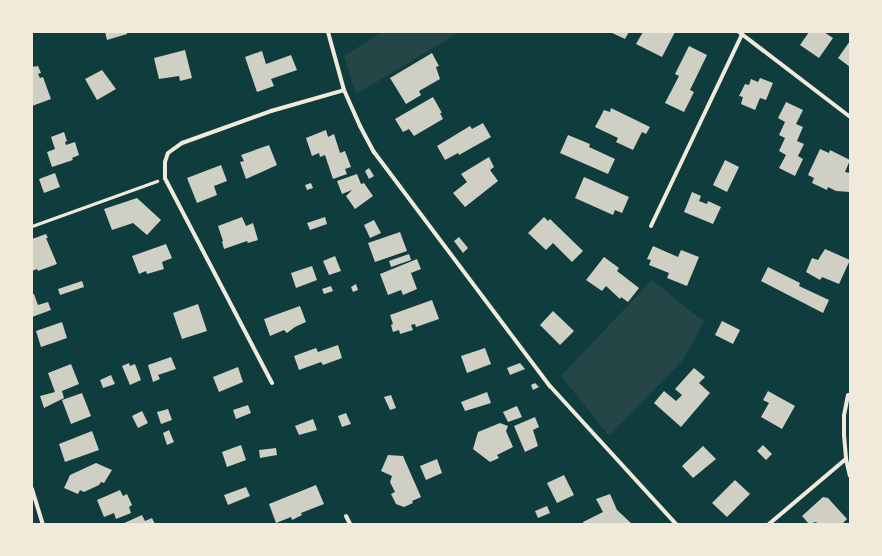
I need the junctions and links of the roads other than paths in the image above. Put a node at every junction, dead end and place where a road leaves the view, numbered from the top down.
1 (328, 32) edge
2 (740, 33) edge
3 (344, 90) junction
4 (850, 117) edge
5 (651, 226) dead end
6 (272, 383) dead end
7 (848, 395) dead end
8 (846, 458) junction
9 (850, 476) edge
10 (32, 489) edge
11 (346, 516) dead end
12 (43, 524) edge
13 (350, 524) edge
14 (676, 524) edge
15 (769, 524) edge

1 - 3 street
2 - 4 street
2 - 5 street
3 - 6 street
3 - 14 street
7 - 8 street
8 - 9 street
8 - 15 street
10 - 12 street
11 - 13 street

